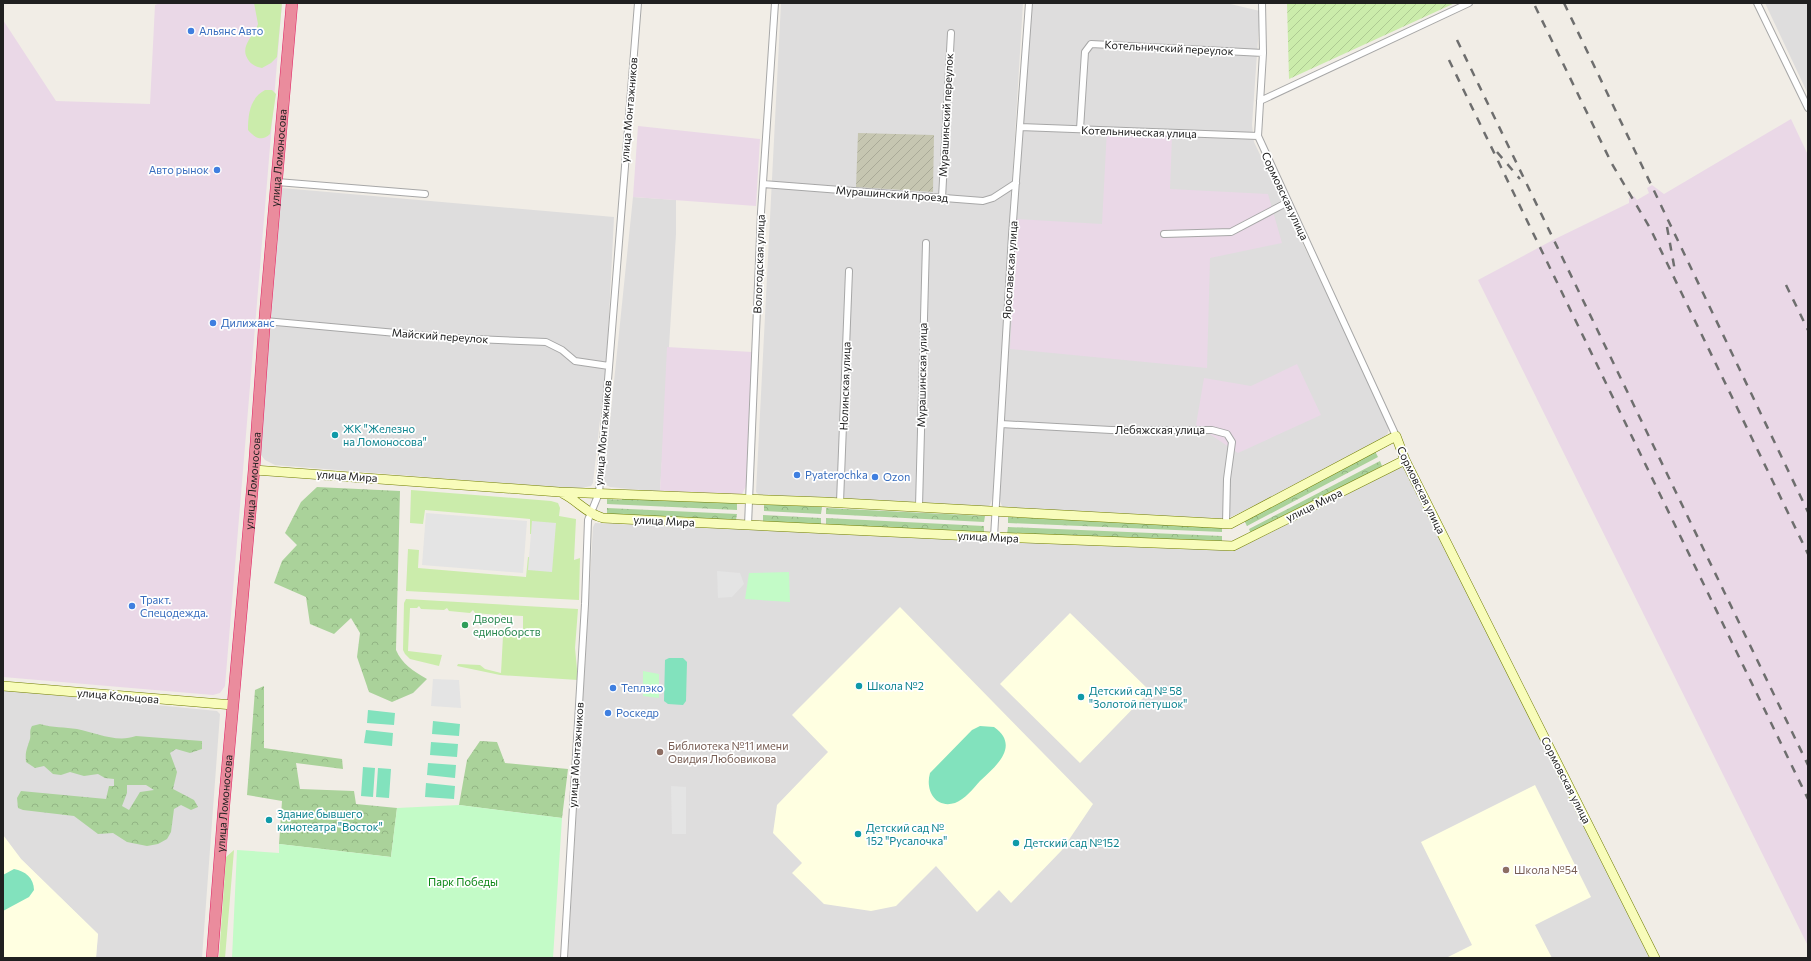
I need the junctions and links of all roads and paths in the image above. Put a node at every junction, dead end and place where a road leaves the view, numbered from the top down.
1 (292, 3) edge
2 (638, 3) edge
3 (775, 3) edge
4 (1028, 3) edge
5 (1262, 3) edge
6 (1469, 3) edge
7 (1757, 3) edge
8 (951, 33) dead end
9 (1263, 53) junction
10 (1260, 101) junction
11 (1808, 108) edge
12 (1020, 127) junction
13 (1080, 130) junction
14 (1258, 136) junction
15 (277, 182) junction
16 (1016, 183) junction
17 (763, 184) junction
18 (425, 194) dead end
19 (942, 198) junction
20 (1288, 202) junction
21 (1164, 234) dead end
22 (926, 243) dead end
23 (849, 271) dead end
24 (265, 321) junction
25 (609, 366) junction
26 (1001, 424) junction
27 (1396, 436) junction
28 (1405, 460) junction
29 (254, 470) junction
30 (559, 492) junction
31 (599, 492) junction
32 (749, 498) junction
33 (840, 502) junction
34 (919, 506) junction
35 (996, 511) junction
36 (590, 513) junction
37 (1226, 524) junction
38 (748, 525) junction
39 (994, 537) junction
40 (3, 686) edge
41 (233, 705) junction
42 (212, 958) edge
43 (564, 958) edge
44 (1655, 958) edge

1 - 15 highway, улица Ломоносова
2 - 25 street, улица Монтажников
3 - 17 street, Вологодская улица
4 - 12 street, Ярославская улица
5 - 9 street, Сормовская улица
6 - 10 street
7 - 11 street
8 - 19 street, Мурашинский переулок
9 - 10 street, Сормовская улица
9 - 13 street, Котельничский переулок
10 - 14 street, Сормовская улица
12 - 13 street, Котельническая улица
12 - 16 street, Ярославская улица
13 - 14 street, Котельническая улица
14 - 20 street, Сормовская улица
15 - 18 street
15 - 24 highway, улица Ломоносова
16 - 19 street, Мурашинский проезд
16 - 26 street, Ярославская улица
17 - 19 street, Мурашинский проезд
17 - 32 street, Вологодская улица
20 - 21 street
20 - 27 street, Сормовская улица
22 - 34 street, Мурашинская улица
23 - 33 street, Нолинская улица
24 - 25 street, Майский переулок
24 - 29 highway, улица Ломоносова
25 - 31 street, улица Монтажников
26 - 35 street, Ярославская улица
26 - 37 street, Лебяжская улица
27 - 28 street, Сормовская улица
27 - 37 street, улица Мира
28 - 39 street, улица Мира
28 - 44 street, Сормовская улица
29 - 30 street, улица Мира
29 - 41 highway, улица Ломоносова
30 - 31 street, улица Мира
30 - 36 street, улица Мира
31 - 32 street, улица Мира
31 - 36 street, улица Монтажников
32 - 33 street, улица Мира
32 - 38 street, Вологодская улица
33 - 34 street, улица Мира
34 - 35 street, улица Мира
35 - 37 street, улица Мира
35 - 39 street, Ярославская улица
36 - 38 street, улица Мира
36 - 43 street, улица Монтажников
38 - 39 street, улица Мира
40 - 41 street, улица Кольцова
41 - 42 highway, улица Ломоносова

